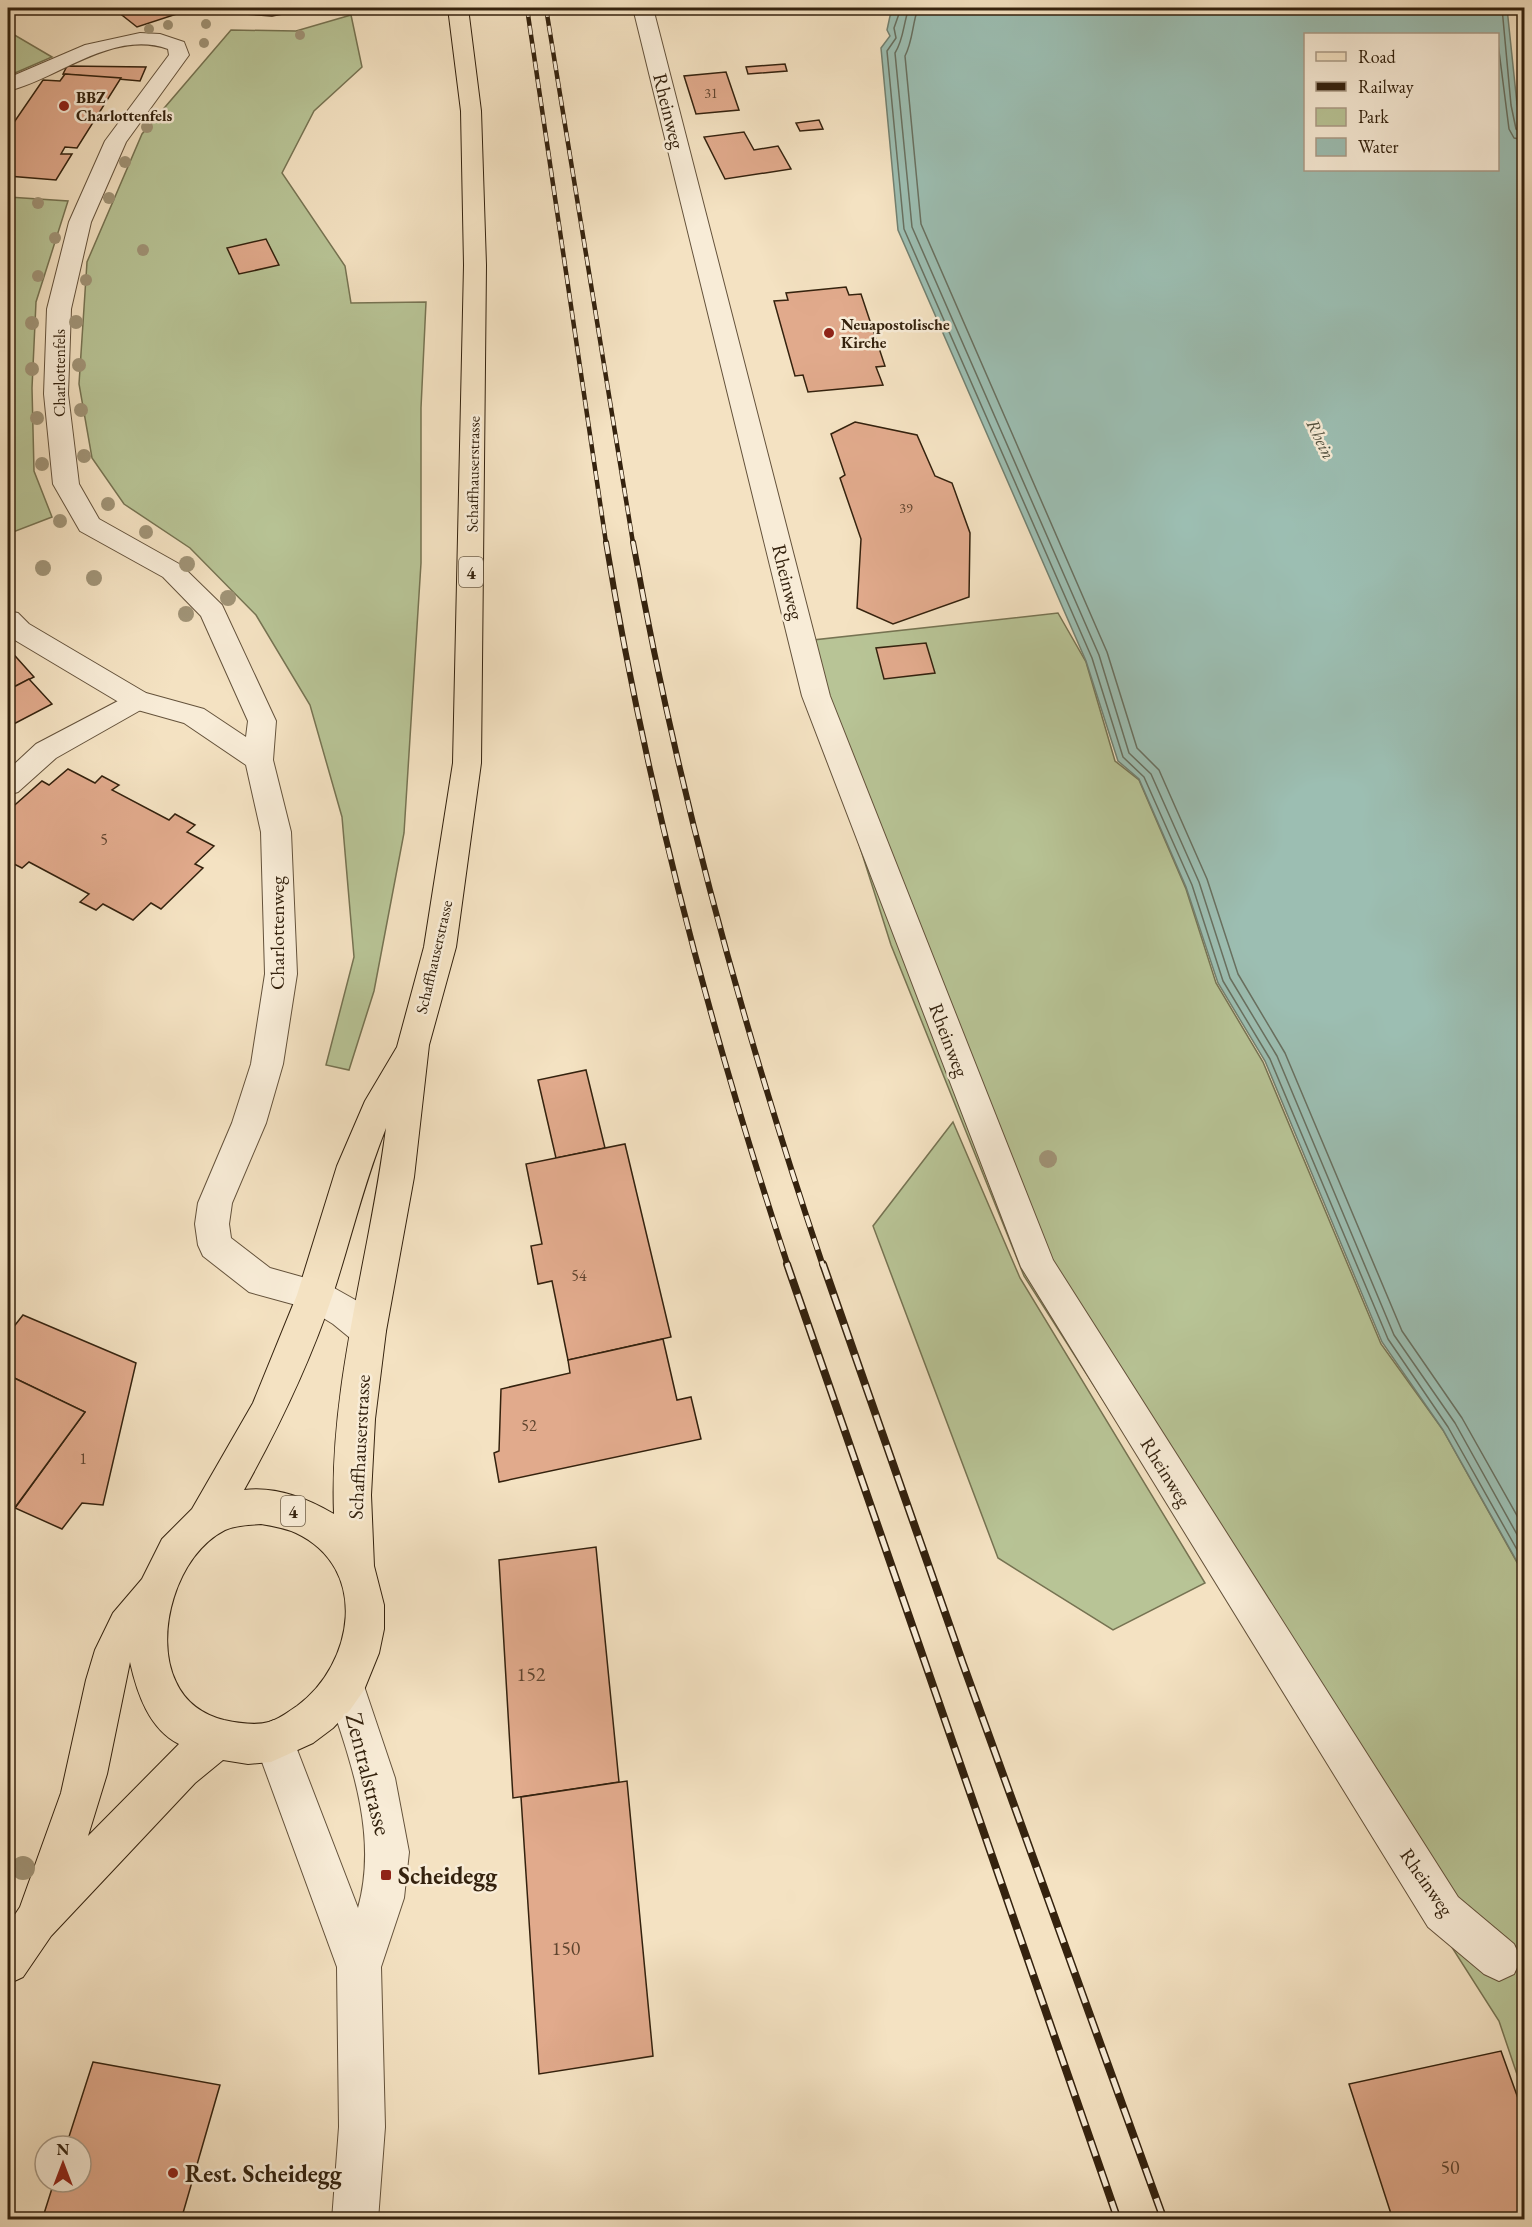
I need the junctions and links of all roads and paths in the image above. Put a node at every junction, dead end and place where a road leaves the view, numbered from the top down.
1 (458, 8) edge
2 (643, 8) edge
3 (8, 85) edge
4 (8, 620) edge
5 (138, 700) junction
6 (259, 760) junction
7 (8, 785) edge
8 (413, 1045) junction
9 (315, 1295) junction
10 (368, 1331) junction
11 (205, 1522) junction
12 (355, 1565) junction
13 (157, 1587) junction
14 (345, 1685) junction
15 (216, 1740) junction
16 (274, 1740) junction
17 (36, 1921) junction
18 (1499, 1959) dead end
19 (8, 1962) edge
20 (359, 1967) junction
21 (355, 2220) edge

1 - 8 main road, Schaffhauserstrasse / 4
2 - 18 street, Rheinweg
3 - 6 street, Charlottenfels
4 - 5 street
5 - 6 street
5 - 7 lane
6 - 9 street, Charlottenweg
8 - 9 main road, Schaffhauserstrasse / 4
8 - 10 main road, Schaffhauserstrasse / 4
9 - 10 street, Charlottenweg
9 - 11 main road, Schaffhauserstrasse / 4
10 - 12 main road, Schaffhauserstrasse / 4
11 - 12 main road, 4
11 - 13 main road, 4
12 - 14 main road, 4
13 - 15 main road, 4
13 - 17 main road, 4
14 - 16 main road, 4
14 - 20 street, Zentralstrasse
15 - 16 main road, 4
15 - 17 main road, 4
16 - 20 street, Zentralstrasse
17 - 19 main road, 4
20 - 21 street, Zentralstrasse

